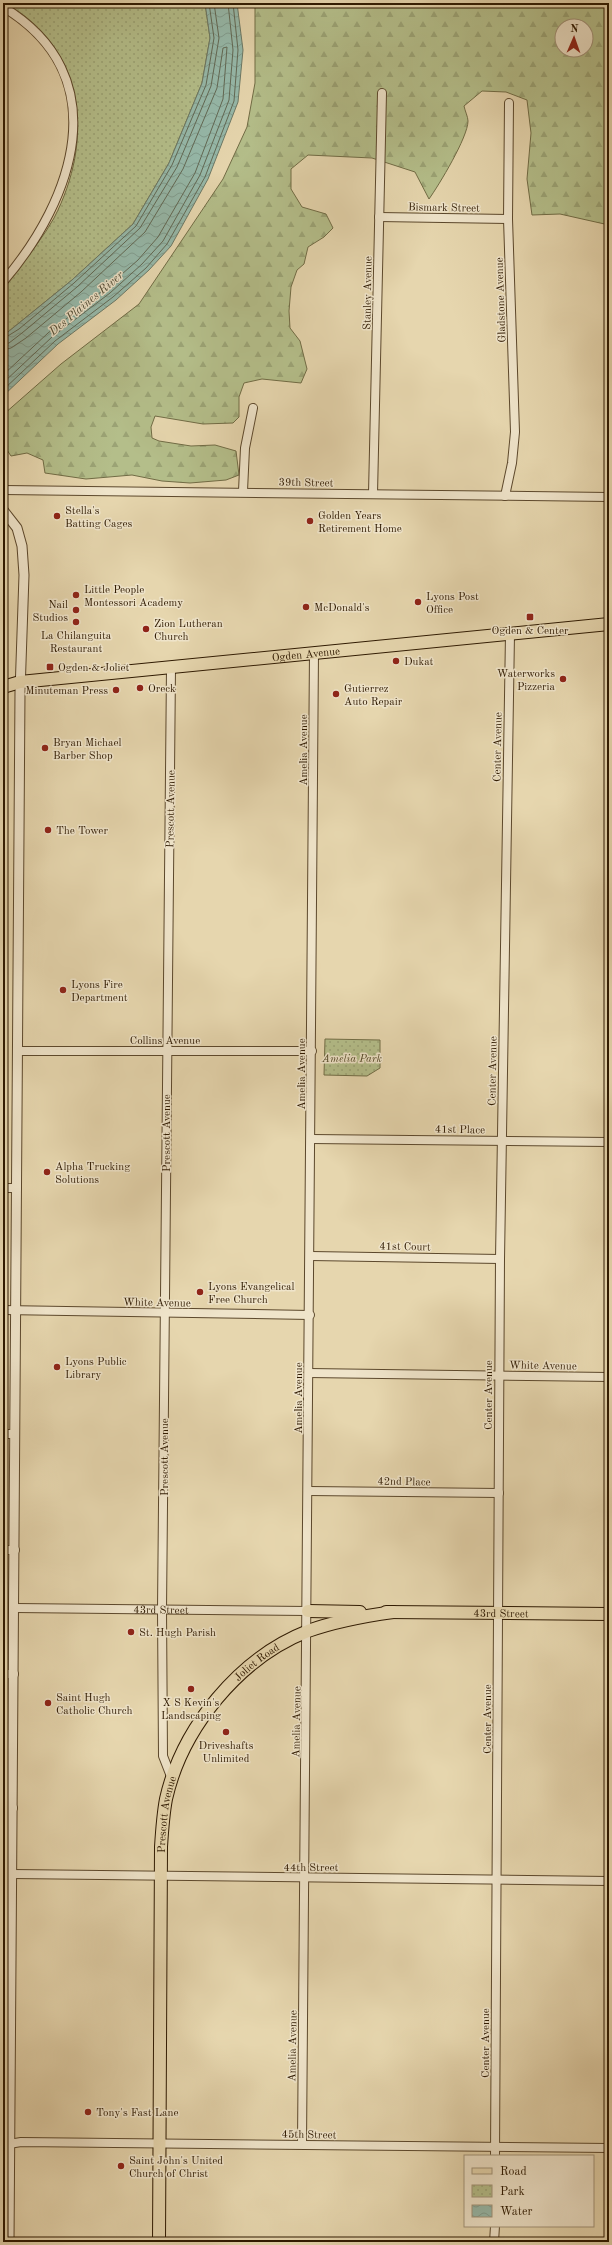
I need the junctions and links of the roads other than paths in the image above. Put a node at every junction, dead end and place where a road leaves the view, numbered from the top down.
1 (3, 7) edge
2 (382, 93) dead end
3 (509, 103) dead end
4 (379, 217) junction
5 (508, 219) junction
6 (3, 282) edge
7 (253, 408) dead end
8 (3, 490) edge
9 (243, 491) junction
10 (373, 494) junction
11 (505, 496) junction
12 (609, 497) edge
13 (3, 510) edge
14 (609, 624) edge
15 (510, 634) junction
16 (314, 652) junction
17 (171, 668) junction
18 (20, 682) junction
19 (3, 687) edge
20 (18, 1051) junction
21 (312, 1051) junction
22 (167, 1052) junction
23 (311, 1139) junction
24 (501, 1141) junction
25 (609, 1142) edge
26 (3, 1188) edge
27 (17, 1188) junction
28 (311, 1256) junction
29 (500, 1259) junction
30 (3, 1310) edge
31 (17, 1310) junction
32 (165, 1314) junction
33 (310, 1315) junction
34 (309, 1374) junction
35 (500, 1375) junction
36 (609, 1377) edge
37 (3, 1434) edge
38 (15, 1434) junction
39 (309, 1491) junction
40 (499, 1493) junction
41 (3, 1550) edge
42 (15, 1550) junction
43 (15, 1608) junction
44 (162, 1610) junction
45 (308, 1611) junction
46 (393, 1612) junction
47 (498, 1613) junction
48 (609, 1614) edge
49 (308, 1631) junction
50 (3, 1674) edge
51 (14, 1674) junction
52 (172, 1780) junction
53 (3, 1808) edge
54 (13, 1808) junction
55 (12, 1874) junction
56 (161, 1877) junction
57 (305, 1878) junction
58 (497, 1880) junction
59 (609, 1881) edge
60 (7, 1942) edge
61 (6, 2074) edge
62 (160, 2144) junction
63 (302, 2144) junction
64 (6, 2145) edge
65 (609, 2148) edge
66 (495, 2152) edge
67 (494, 2227) edge
68 (9, 2242) edge
69 (159, 2242) edge
70 (494, 2242) edge

1 - 6 street
2 - 4 street, Stanley Avenue
3 - 5 street, Gladstone Avenue
4 - 5 street, Bismark Street
4 - 10 street, Stanley Avenue
5 - 11 street, Gladstone Avenue
7 - 9 street
8 - 9 street, 39th Street
9 - 10 street, 39th Street
10 - 11 street, 39th Street
11 - 12 street, 39th Street
13 - 18 street
14 - 15 main road, Ogden Avenue
15 - 16 main road, Ogden Avenue
15 - 24 street, Center Avenue
16 - 17 main road, Ogden Avenue
16 - 21 street, Amelia Avenue
17 - 18 main road, Ogden Avenue
17 - 22 street, Prescott Avenue
18 - 19 main road, Ogden Avenue
18 - 20 street
20 - 22 street, Collins Avenue
20 - 27 street
21 - 22 street, Collins Avenue
21 - 23 street, Amelia Avenue
22 - 32 street, Prescott Avenue
23 - 24 street, 41st Place
23 - 28 street, Amelia Avenue
24 - 25 street, 41st Place
24 - 29 street, Center Avenue
26 - 27 street
27 - 31 street
28 - 29 street, 41st Court
28 - 33 street, Amelia Avenue
29 - 35 street, Center Avenue
30 - 31 street, White Avenue
31 - 32 street, White Avenue
31 - 38 street
32 - 33 street, White Avenue
32 - 44 street, Prescott Avenue
33 - 34 street, Amelia Avenue
34 - 35 street, White Avenue
34 - 39 street, Amelia Avenue
35 - 36 street, White Avenue
35 - 40 street, Center Avenue
37 - 38 street
38 - 42 street
39 - 40 street, 42nd Place
39 - 45 street, Amelia Avenue
40 - 47 street, Center Avenue
41 - 42 street
42 - 43 street
43 - 44 street, 43rd Street
43 - 51 street
44 - 45 street, 43rd Street
44 - 52 street, Prescott Avenue
45 - 46 main road
45 - 49 street, Amelia Avenue
46 - 47 main road, 43rd Street
46 - 49 main road, Joliet Road
47 - 48 main road, 43rd Street
47 - 58 street, Center Avenue
49 - 52 main road, Joliet Road
49 - 57 street, Amelia Avenue
50 - 51 street
51 - 54 street
52 - 56 main road, Prescott Avenue
53 - 54 street
54 - 55 street
55 - 56 street, 44th Street
55 - 60 street
56 - 57 street, 44th Street
56 - 62 main road, Prescott Avenue
57 - 58 street, 44th Street
57 - 63 street, Amelia Avenue
58 - 59 street, 44th Street
58 - 66 street, Center Avenue
60 - 61 street
61 - 64 street
62 - 63 street, 45th Street
62 - 64 street, 45th Street
62 - 69 main road, Prescott Avenue
63 - 66 street, 45th Street
64 - 68 street
65 - 66 street, 45th Street
67 - 70 street

